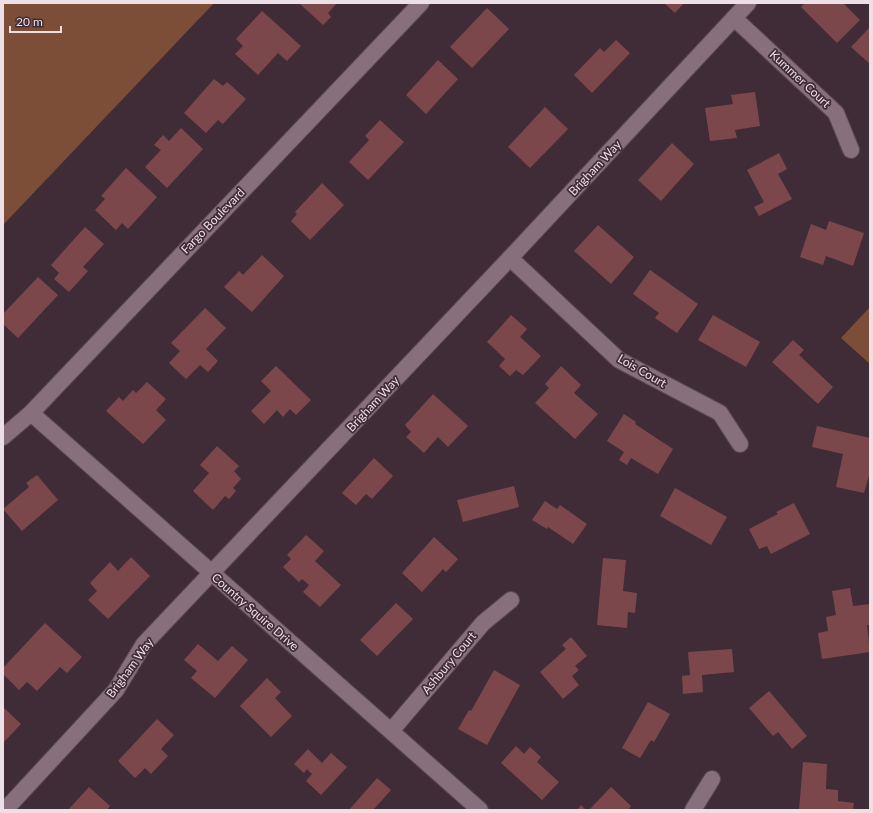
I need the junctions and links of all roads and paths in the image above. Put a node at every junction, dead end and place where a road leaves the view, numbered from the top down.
1 (421, 3) edge
2 (748, 3) edge
3 (734, 18) junction
4 (851, 150) dead end
5 (510, 258) junction
6 (31, 414) junction
7 (3, 437) edge
8 (740, 444) dead end
9 (212, 574) junction
10 (511, 600) dead end
11 (391, 731) junction
12 (712, 779) dead end
13 (5, 810) edge
14 (480, 810) edge
15 (693, 810) edge

1 - 6 street, Fargo Boulevard
2 - 3 street, Brigham Way
3 - 4 street, Kummer Court
3 - 5 street, Brigham Way
5 - 8 street, Lois Court
5 - 9 street, Brigham Way
6 - 7 street, Fargo Boulevard
6 - 9 street, Country Squire Drive
9 - 11 street, Country Squire Drive
9 - 13 street, Brigham Way
10 - 11 street, Ashbury Court
11 - 14 street, Country Squire Drive
12 - 15 street

